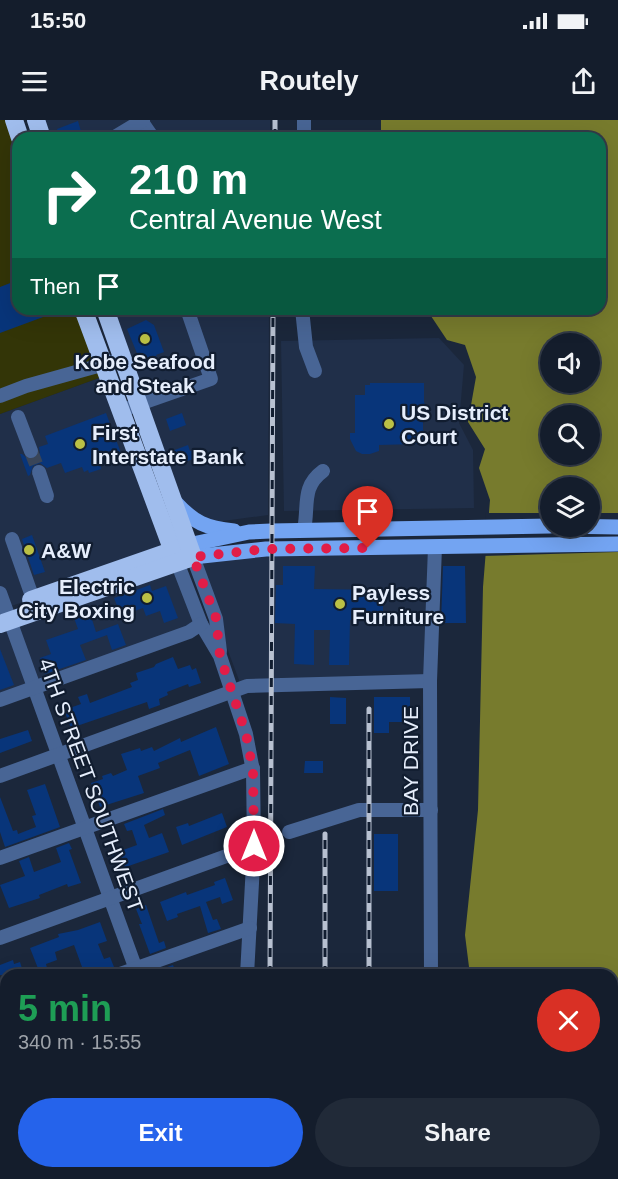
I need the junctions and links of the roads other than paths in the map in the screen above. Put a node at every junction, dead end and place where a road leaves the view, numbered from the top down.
1 (142, 121) edge
2 (127, 132) edge
3 (84, 315) edge
4 (107, 315) edge
5 (189, 315) edge
6 (303, 315) edge
7 (123, 359) junction
8 (103, 365) junction
9 (315, 371) dead end
10 (0, 396) edge
11 (139, 404) junction
12 (120, 411) junction
13 (18, 417) dead end
14 (31, 451) tunnel mouth
15 (323, 471) dead end
16 (39, 472) tunnel mouth
17 (47, 496) dead end
18 (171, 498) junction
19 (540, 526) edge
20 (600, 527) edge
21 (618, 527) edge
22 (304, 530) junction
23 (249, 532) junction
24 (12, 539) dead end
25 (618, 544) edge
26 (435, 547) junction
27 (182, 553) junction
28 (33, 599) junction
29 (3, 611) edge
30 (201, 624) junction
31 (220, 656) junction
32 (430, 681) junction
33 (34, 687) junction
34 (232, 692) junction
35 (0, 700) edge
36 (58, 755) junction
37 (253, 768) junction
38 (0, 776) edge
39 (431, 810) junction
40 (84, 827) junction
41 (289, 832) dead end
42 (254, 846) junction
43 (0, 858) edge
44 (110, 898) junction
45 (250, 928) junction
46 (0, 938) edge
47 (136, 969) edge
48 (145, 969) edge
49 (247, 969) edge
50 (431, 969) edge

1 - 2 street
3 - 8 highway
4 - 7 highway
5 - 11 street
6 - 9 street
7 - 8 street
7 - 11 highway
8 - 10 street
8 - 12 highway
11 - 12 street
11 - 18 highway
12 - 27 highway
13 - 14 street
15 - 22 street
16 - 17 street
18 - 23 main road
18 - 27 highway
19 - 22 main road
20 - 21 main road
22 - 23 main road
23 - 27 main road
24 - 28 street
25 - 26 main road
26 - 27 main road
26 - 32 street, BAY DRIVE
27 - 28 highway
27 - 29 highway
27 - 30 street
27 - 31 street
28 - 29 highway
29 - 33 street, 4TH STREET SOUTHWEST
30 - 31 street
30 - 33 street
31 - 34 street
32 - 34 street
32 - 39 street, BAY DRIVE
33 - 35 street
33 - 36 street, 4TH STREET SOUTHWEST
34 - 36 street
34 - 37 street
36 - 38 street
36 - 40 street, 4TH STREET SOUTHWEST
37 - 40 street
37 - 42 street
39 - 41 street
39 - 50 street, BAY DRIVE
40 - 43 street
40 - 44 street, 4TH STREET SOUTHWEST
42 - 44 street
42 - 45 street
44 - 46 street
44 - 47 street, 4TH STREET SOUTHWEST
45 - 48 street
45 - 49 street

